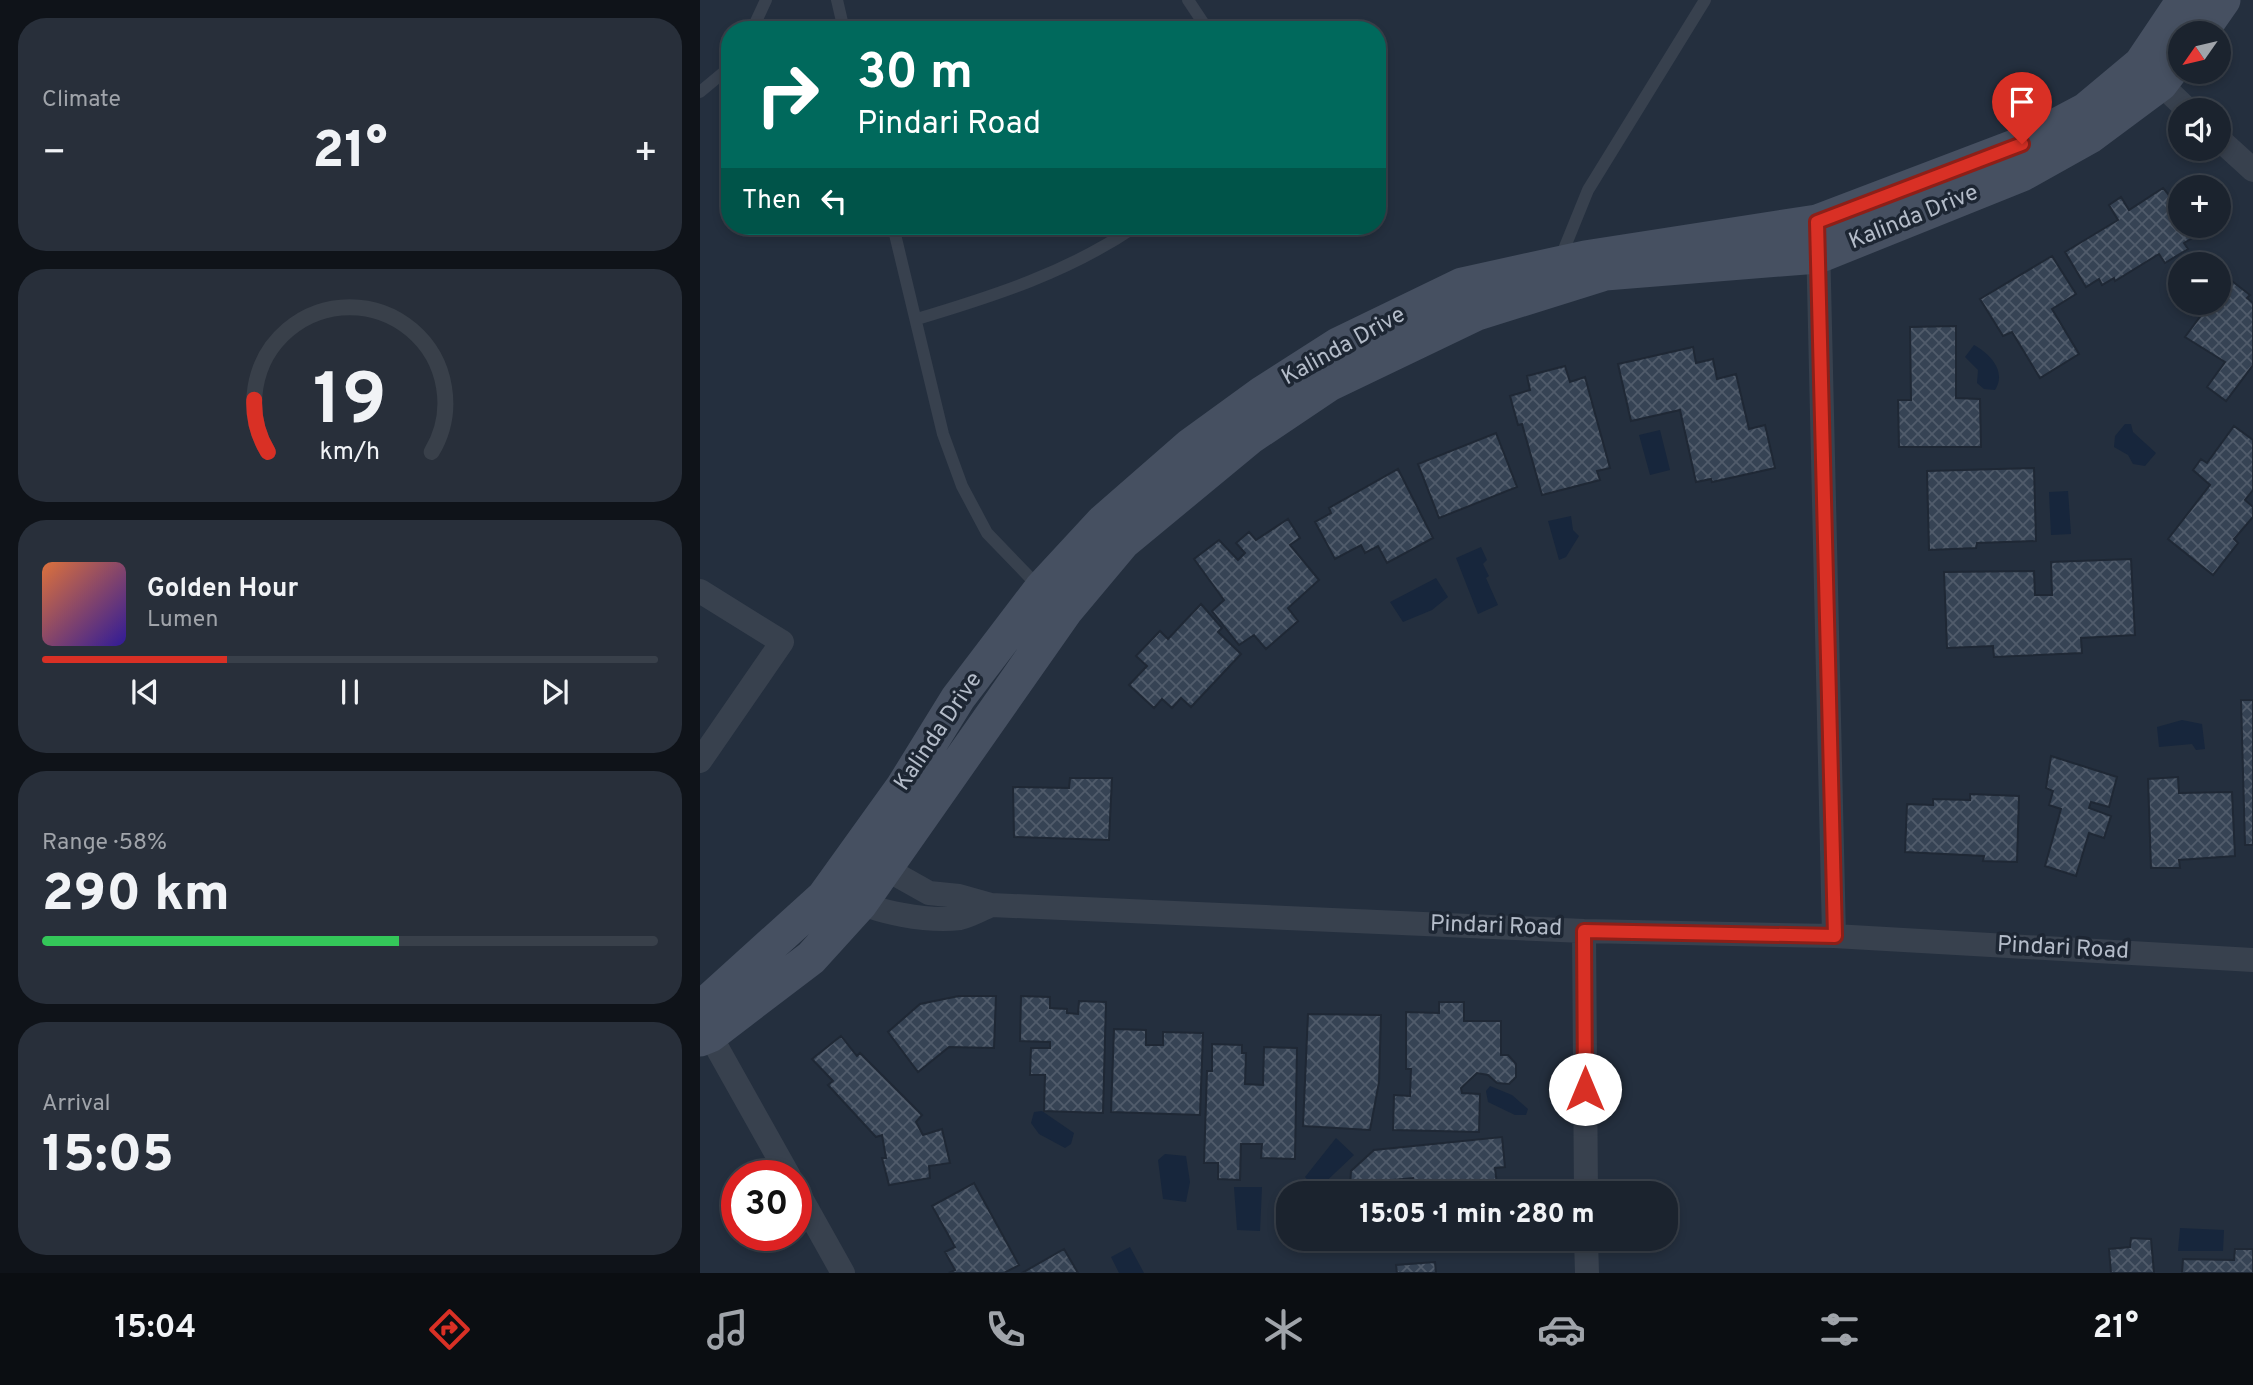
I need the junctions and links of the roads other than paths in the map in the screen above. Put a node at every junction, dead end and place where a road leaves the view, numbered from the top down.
1 (766, 0) edge
2 (837, 0) edge
3 (1188, 0) edge
4 (1704, 0) edge
5 (2184, 0) edge
6 (2223, 0) edge
7 (756, 21) edge
8 (842, 21) edge
9 (1202, 21) edge
10 (2208, 21) edge
11 (2160, 69) edge
12 (721, 74) edge
13 (700, 92) edge
14 (2180, 98) edge
15 (2231, 150) edge
16 (2253, 170) edge
17 (1817, 222) junction
18 (896, 235) edge
19 (1122, 235) edge
20 (1818, 256) junction
21 (1559, 263) junction
22 (917, 319) junction
23 (700, 591) edge
24 (1054, 600) junction
25 (700, 761) edge
26 (871, 860) junction
27 (846, 895) junction
28 (991, 905) junction
29 (1584, 931) junction
30 (1835, 936) junction
31 (2253, 960) edge
32 (702, 1025) edge
33 (780, 1160) edge
34 (1586, 1181) edge
35 (812, 1218) edge
36 (1586, 1251) edge
37 (843, 1273) edge
38 (1587, 1273) edge

1 - 7 lane
2 - 8 lane
3 - 9 lane
4 - 21 lane
5 - 11 street, Kalinda Drive
6 - 10 street
11 - 14 street
11 - 17 street, Kalinda Drive
11 - 20 street, Kalinda Drive
12 - 13 lane
15 - 16 street
17 - 20 street
17 - 21 street, Kalinda Drive
18 - 22 lane
19 - 22 lane
20 - 24 street, Kalinda Drive
20 - 30 street
21 - 24 street, Kalinda Drive
22 - 24 lane
23 - 25 street
24 - 26 street, Kalinda Drive
26 - 27 street, Kalinda Drive
26 - 28 street, Pindari Road
27 - 28 street, Pindari Road
27 - 32 street, Kalinda Drive
28 - 29 street, Pindari Road
29 - 30 street, Pindari Road
29 - 34 street
30 - 31 street, Pindari Road
32 - 33 street
35 - 37 street
36 - 38 street

